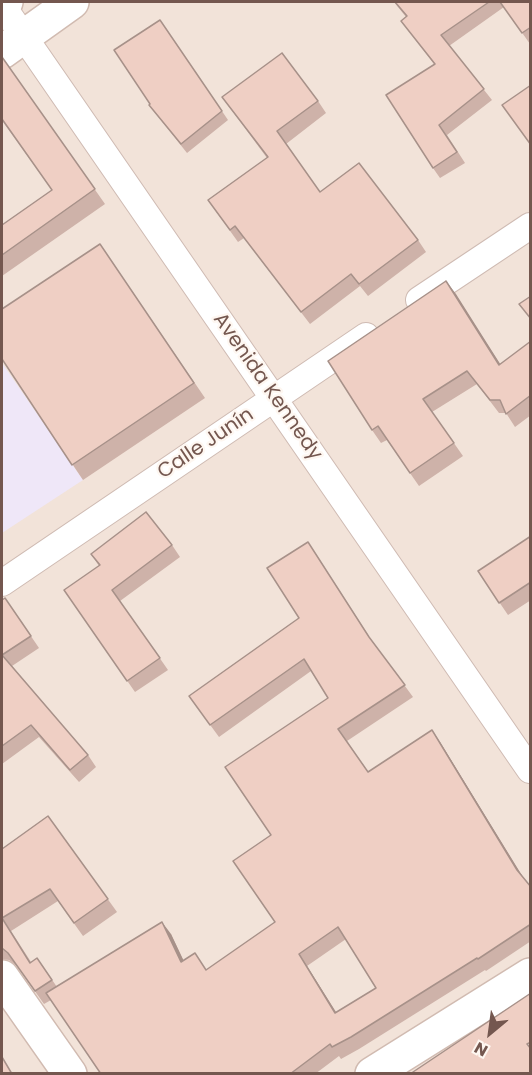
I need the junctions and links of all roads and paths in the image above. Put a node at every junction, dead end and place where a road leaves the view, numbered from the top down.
1 (6, 2) edge
2 (72, 2) edge
3 (2, 5) edge
4 (12, 44) edge
5 (531, 225) edge
6 (274, 397) junction
7 (2, 583) edge
8 (531, 770) edge
9 (531, 975) edge
10 (2, 977) edge
11 (70, 1074) edge
12 (372, 1074) edge

1 - 3 street
2 - 4 street
3 - 4 street, Avenida Kennedy
4 - 6 street, Avenida Kennedy
5 - 6 street, Calle Junín
6 - 7 street, Calle Junín
6 - 8 street, Avenida Kennedy
9 - 12 street
10 - 11 street

